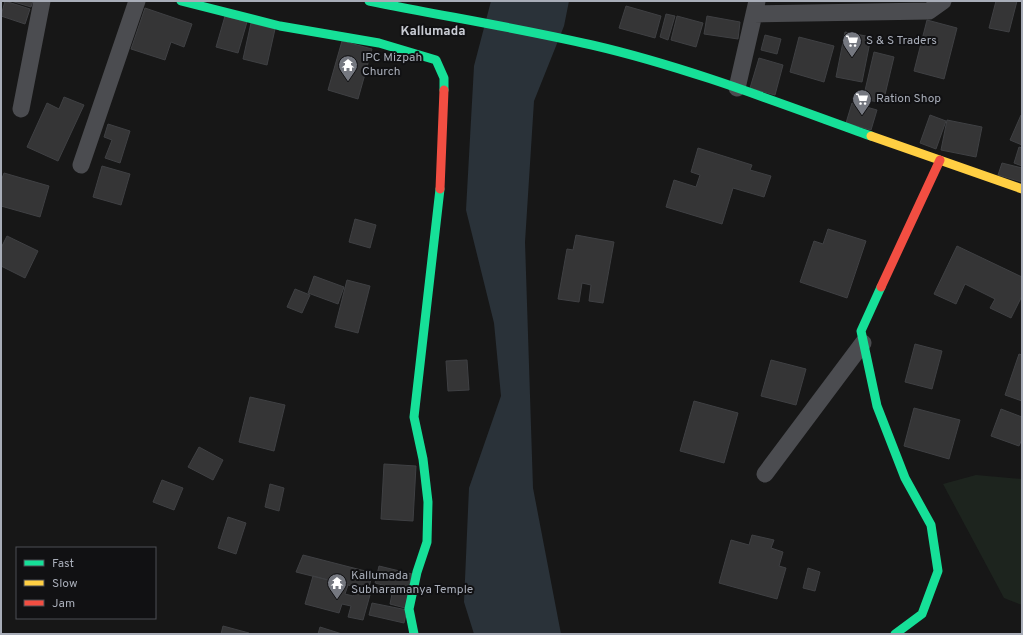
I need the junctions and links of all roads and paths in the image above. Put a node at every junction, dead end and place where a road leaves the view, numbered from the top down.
1 (42, 1) edge
2 (137, 1) edge
3 (181, 1) edge
4 (369, 1) edge
5 (942, 1) edge
6 (756, 8) edge
7 (737, 88) junction
8 (21, 109) dead end
9 (940, 160) junction
10 (81, 165) dead end
11 (1022, 189) edge
12 (863, 343) junction
13 (765, 474) dead end
14 (414, 634) edge
15 (895, 634) edge

1 - 8 street
2 - 10 street
3 - 14 main road
4 - 7 main road
5 - 6 street
6 - 7 street
7 - 9 main road
9 - 11 main road
9 - 12 main road
12 - 13 street
12 - 15 main road

